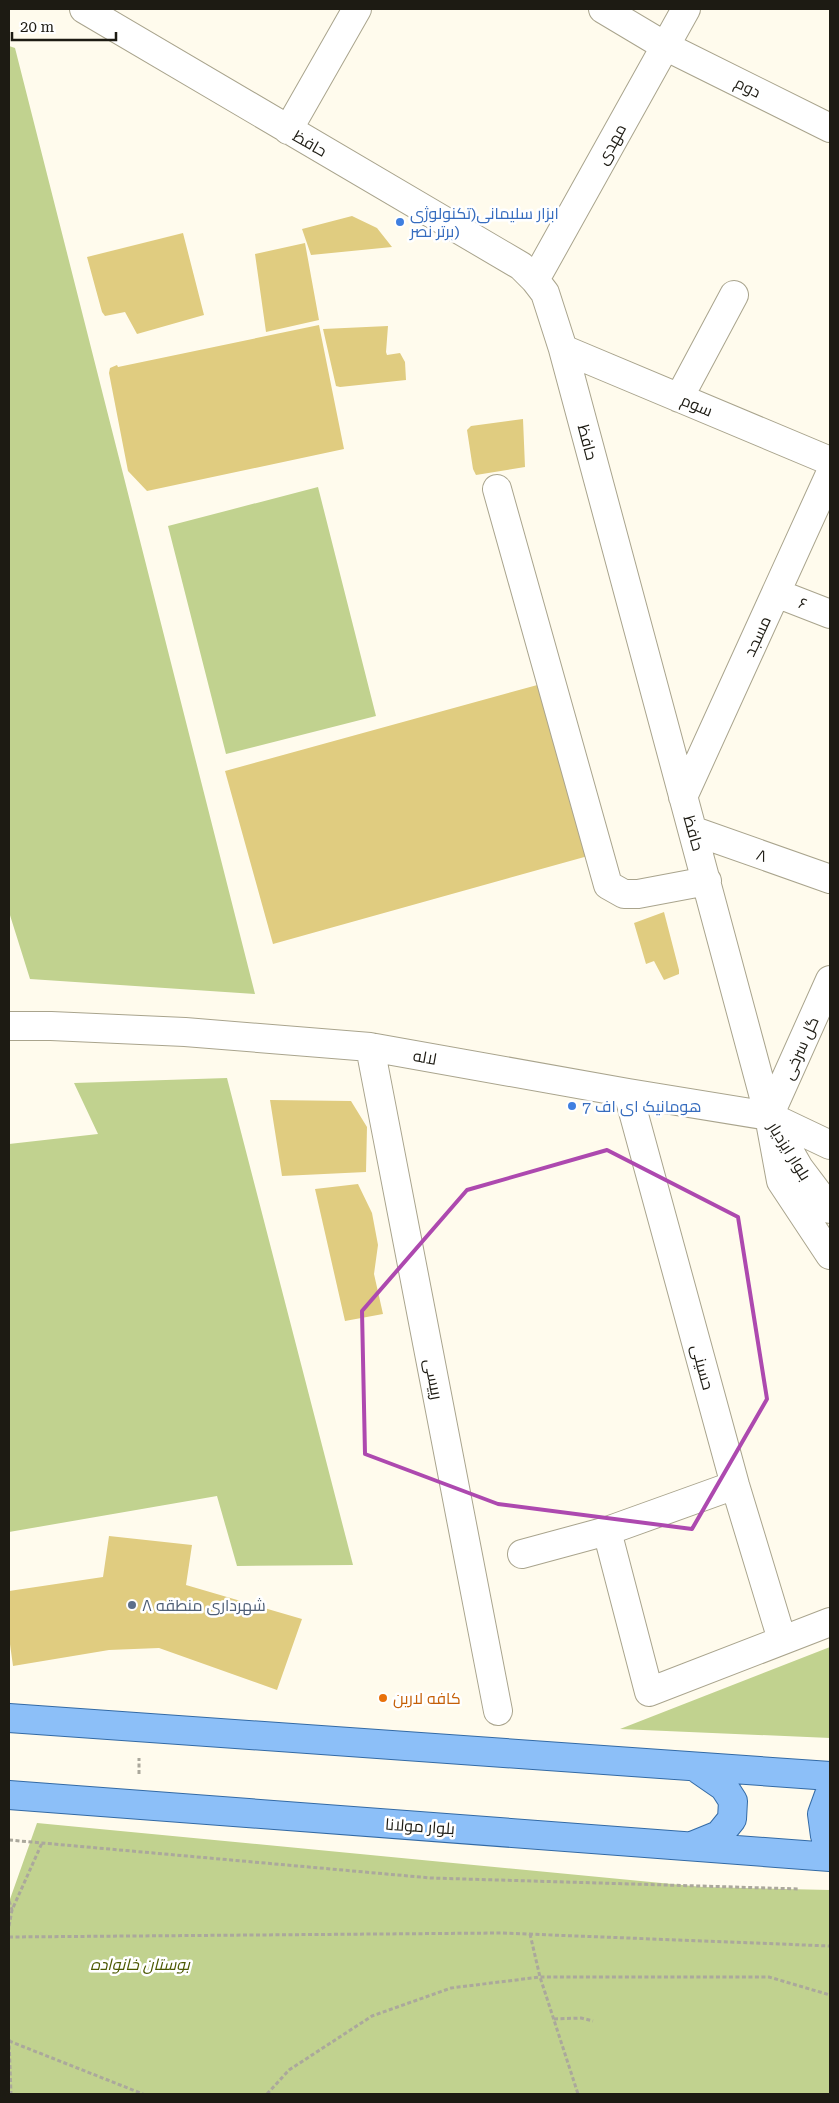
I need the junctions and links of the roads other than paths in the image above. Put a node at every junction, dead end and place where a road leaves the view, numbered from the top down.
1 (84, 9) edge
2 (357, 9) edge
3 (603, 9) edge
4 (686, 9) edge
5 (666, 46) junction
6 (830, 128) edge
7 (288, 130) junction
8 (535, 280) junction
9 (734, 295) dead end
10 (563, 349) junction
11 (679, 398) junction
12 (830, 461) edge
13 (830, 474) edge
14 (497, 489) dead end
15 (776, 593) junction
16 (830, 614) edge
17 (683, 797) junction
18 (694, 831) junction
19 (830, 879) edge
20 (707, 881) junction
21 (830, 980) edge
22 (9, 1026) edge
23 (370, 1047) junction
24 (628, 1093) junction
25 (769, 1116) junction
26 (830, 1145) edge
27 (830, 1209) edge
28 (830, 1255) edge
29 (735, 1485) junction
30 (607, 1531) junction
31 (522, 1554) dead end
32 (830, 1622) edge
33 (782, 1640) junction
34 (498, 1711) dead end
35 (9, 1718) edge
36 (694, 1767) junction
37 (830, 1776) edge
38 (830, 1792) edge
39 (9, 1795) edge
40 (830, 1841) edge
41 (691, 1846) junction
42 (830, 1857) edge

1 - 7 street, حافظ
2 - 7 street
3 - 5 street, دوم
4 - 5 street, مهدی
5 - 6 street, دوم
5 - 8 street, مهدی
7 - 8 street, حافظ
8 - 10 street, حافظ
9 - 11 street
10 - 11 street, سوم
10 - 17 street, حافظ
11 - 12 street, سوم
13 - 15 street, مسجد
14 - 20 street
15 - 16 street, ۶
15 - 17 street, مسجد
17 - 18 street, حافظ
18 - 19 street, ۸
18 - 20 street, حافظ
20 - 25 street, حافظ
21 - 25 street, گل سرخی
22 - 23 street, لاله
23 - 24 street, لاله
23 - 34 street, رییسی
24 - 25 street, لاله
24 - 29 street, حسینی
25 - 26 street, لاله
25 - 27 street, بلوار ایزدیار
25 - 28 street, بلوار ایزدیار
29 - 30 street
29 - 33 street, حسینی
30 - 31 street
30 - 33 street
32 - 33 street
35 - 36 main road
36 - 37 main road
36 - 41 main road
38 - 40 main road
39 - 41 main road, بلوار مولانا
41 - 42 main road, بلوار مولانا

